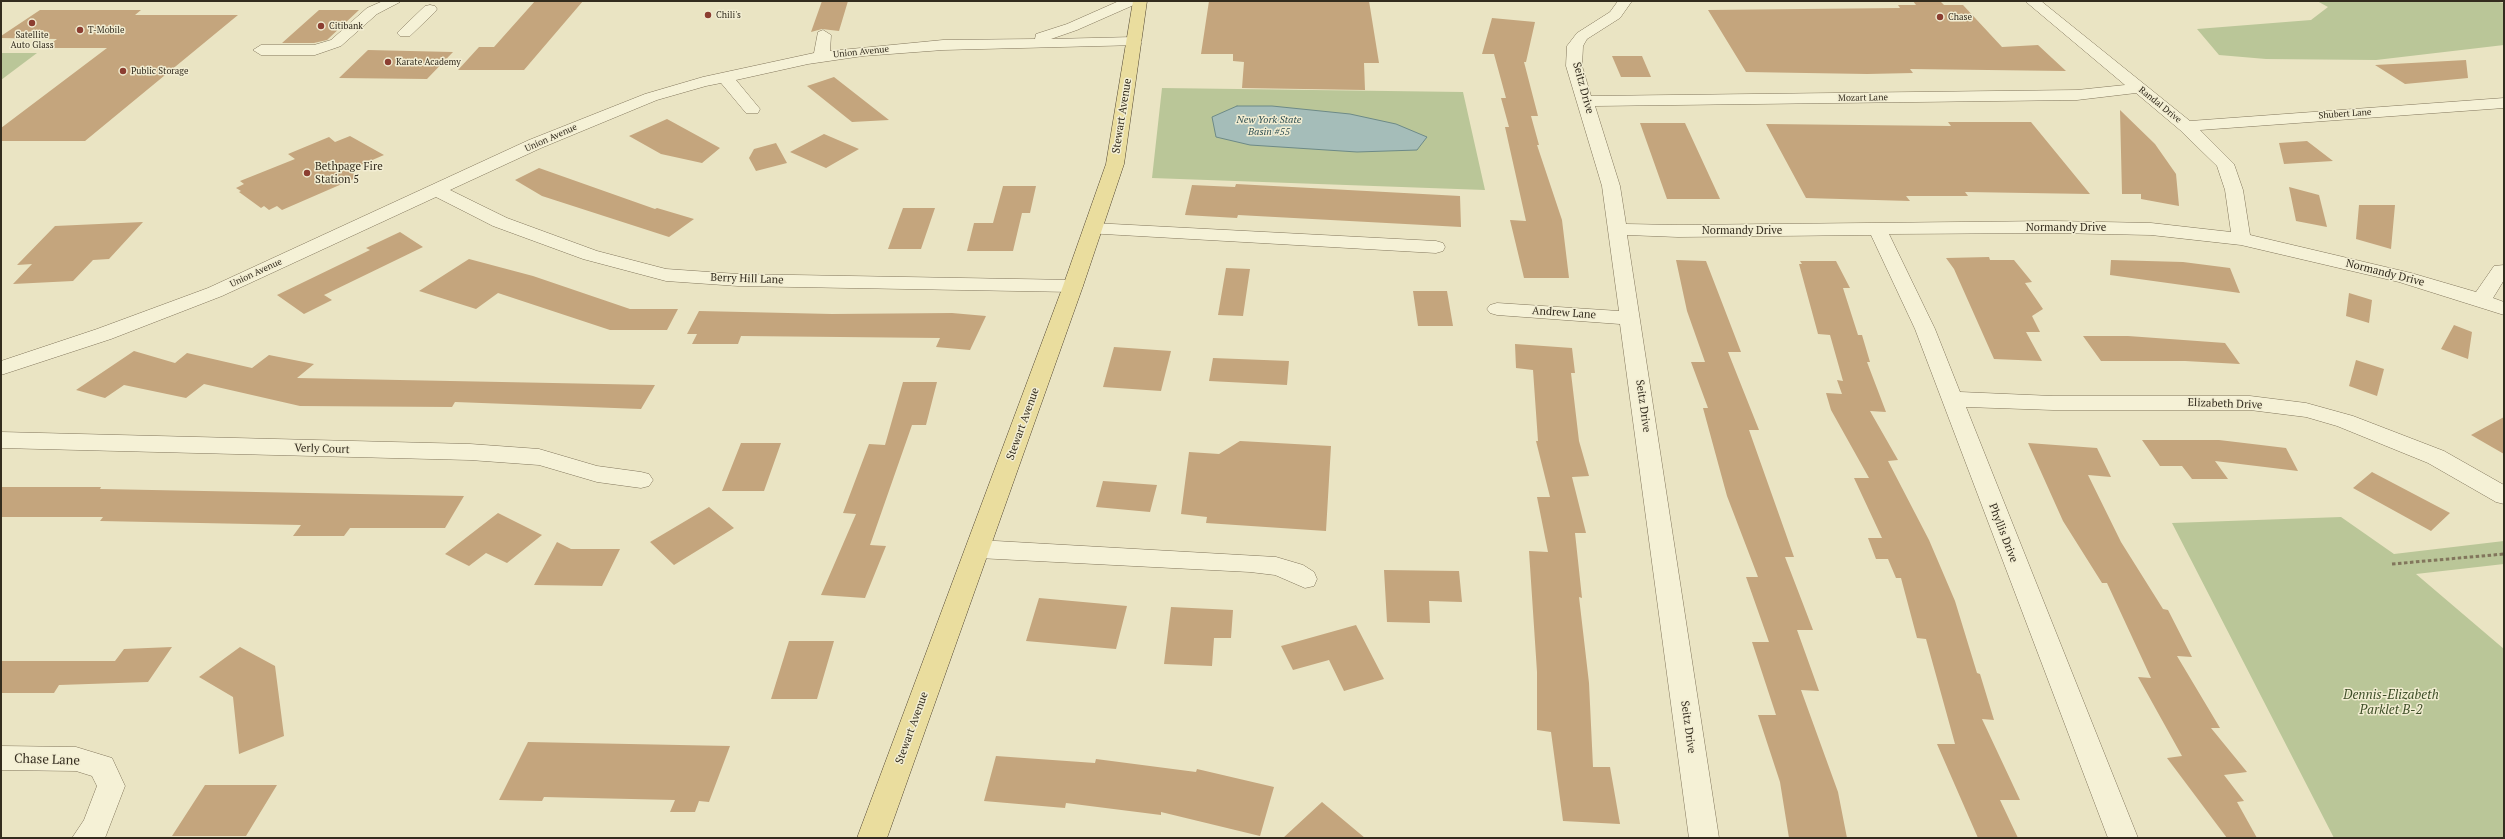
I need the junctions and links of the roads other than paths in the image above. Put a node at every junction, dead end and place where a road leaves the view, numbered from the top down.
1 (1131, 1) edge
2 (1140, 1) edge
3 (1625, 1) edge
4 (2032, 1) edge
5 (393, 2) dead end
6 (430, 9) dead end
7 (405, 33) dead end
8 (823, 35) dead end
9 (1134, 42) junction
10 (1017, 44) junction
11 (261, 50) dead end
12 (822, 56) junction
13 (725, 76) junction
14 (2140, 88) junction
15 (1585, 102) junction
16 (2504, 103) edge
17 (752, 109) dead end
18 (2186, 126) junction
19 (437, 190) junction
20 (1618, 229) junction
21 (1093, 230) junction
22 (1878, 230) junction
23 (2240, 239) junction
24 (1436, 247) dead end
25 (2501, 270) dead end
26 (1073, 286) junction
27 (2481, 300) junction
28 (1497, 309) dead end
29 (2504, 309) edge
30 (1630, 318) junction
31 (1, 368) edge
32 (1951, 399) junction
33 (1, 440) edge
34 (641, 480) dead end
35 (2504, 496) edge
36 (978, 549) junction
37 (1305, 579) dead end
38 (1, 758) edge
39 (87, 838) edge
40 (872, 838) edge
41 (1704, 838) edge
42 (2123, 838) edge

1 - 10 street
2 - 9 main road, Stewart Avenue
3 - 15 street, Seitz Drive
4 - 14 street, Randal Drive
5 - 11 street
6 - 7 street
8 - 12 street
9 - 10 street, Union Avenue
9 - 21 main road, Stewart Avenue
10 - 12 street, Union Avenue
12 - 13 street, Union Avenue
13 - 17 street
13 - 19 street, Union Avenue
14 - 15 street, Mozart Lane
14 - 18 street, Randal Drive
15 - 20 street, Seitz Drive
16 - 18 street, Shubert Lane
18 - 23 street, Randal Drive
19 - 26 street, Berry Hill Lane
19 - 31 street, Union Avenue
20 - 22 street, Normandy Drive
20 - 30 street, Seitz Drive
21 - 24 street
21 - 26 main road, Stewart Avenue
22 - 23 street, Normandy Drive
22 - 32 street, Phyllis Drive
23 - 27 street, Normandy Drive
25 - 27 street
26 - 36 main road, Stewart Avenue
27 - 29 street, Normandy Drive
28 - 30 street, Andrew Lane
30 - 41 street, Seitz Drive
32 - 35 street, Elizabeth Drive
32 - 42 street, Phyllis Drive
33 - 34 street, Verly Court
36 - 37 street
36 - 40 main road, Stewart Avenue
38 - 39 street, Chase Lane

